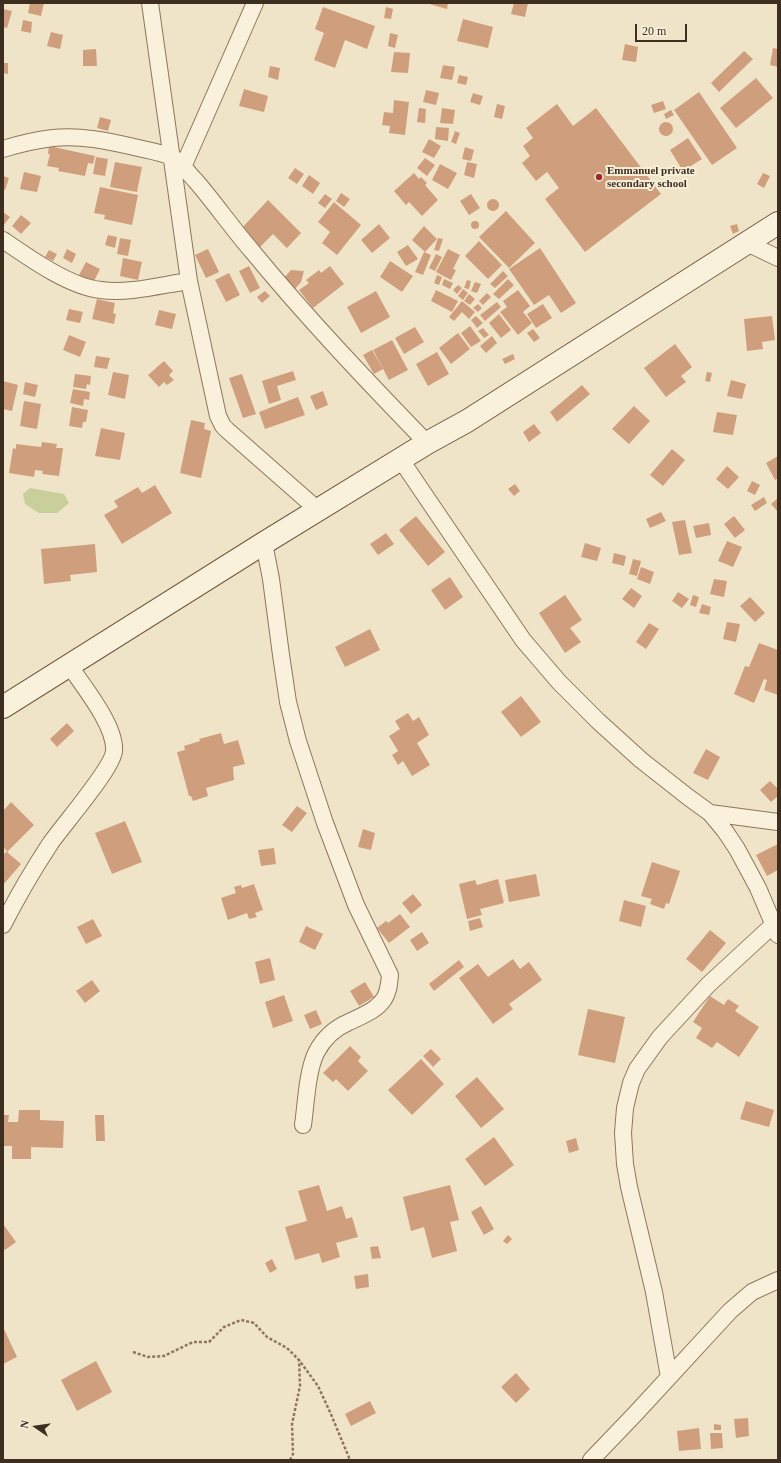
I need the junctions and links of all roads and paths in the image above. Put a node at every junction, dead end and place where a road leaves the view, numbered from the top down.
1 (150, 3) edge
2 (255, 3) edge
3 (3, 149) edge
4 (178, 162) junction
5 (778, 223) edge
6 (3, 240) edge
7 (747, 243) junction
8 (778, 258) edge
9 (189, 281) junction
10 (427, 443) junction
11 (401, 460) junction
12 (318, 510) junction
13 (264, 544) junction
14 (69, 665) junction
15 (3, 707) edge
16 (710, 813) junction
17 (778, 822) edge
18 (3, 926) edge
19 (775, 930) edge
20 (303, 1125) dead end
21 (778, 1280) edge
22 (133, 1352) dead end
23 (300, 1360) junction
24 (669, 1377) junction
25 (290, 1460) edge
26 (350, 1460) edge
27 (591, 1460) edge

1 - 4 street
2 - 4 street
3 - 4 street
4 - 9 street
4 - 10 street
5 - 7 main road
6 - 9 street
7 - 8 street
7 - 10 main road
9 - 12 street
10 - 11 main road
11 - 12 main road
11 - 16 street
12 - 13 main road
13 - 14 main road
13 - 20 street
14 - 15 main road
14 - 18 street
16 - 17 street
16 - 19 street
19 - 24 street
21 - 24 street
22 - 23 path
23 - 25 path
23 - 26 path
24 - 27 street

